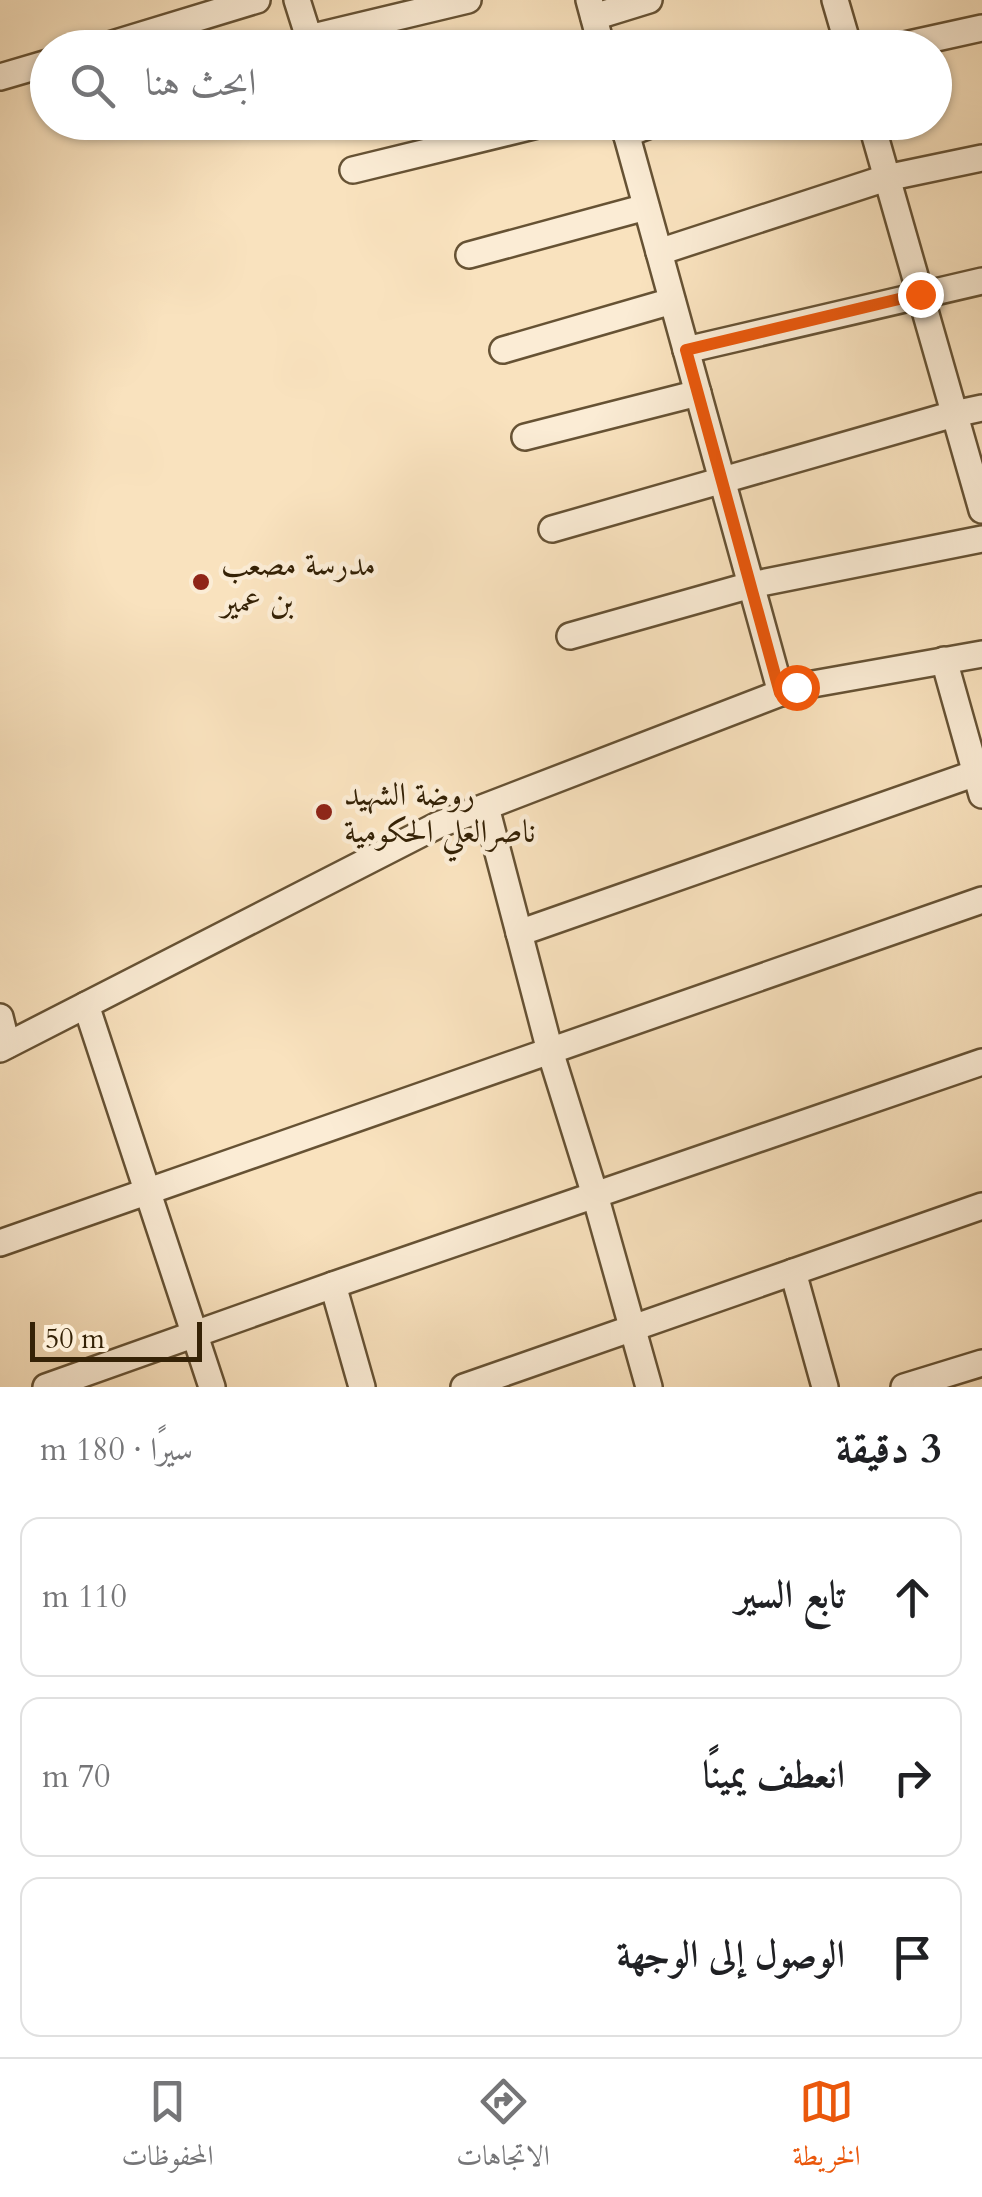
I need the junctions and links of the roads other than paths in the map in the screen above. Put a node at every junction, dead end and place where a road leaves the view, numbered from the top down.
1 (257, 0) edge
2 (297, 0) edge
3 (468, 0) edge
4 (649, 0) edge
5 (835, 0) edge
6 (592, 9) edge
7 (982, 28) edge
8 (158, 30) edge
9 (306, 30) edge
10 (342, 30) edge
11 (844, 30) edge
12 (952, 35) edge
13 (30, 68) edge
14 (0, 77) edge
15 (476, 140) edge
16 (627, 140) edge
17 (875, 140) edge
18 (982, 158) edge
19 (353, 170) dead end
20 (886, 178) junction
21 (646, 207) junction
22 (658, 252) junction
23 (469, 255) dead end
24 (982, 282) edge
25 (920, 294) junction
26 (672, 301) junction
27 (503, 350) dead end
28 (686, 350) junction
29 (698, 393) junction
30 (982, 408) edge
31 (954, 414) junction
32 (525, 437) dead end
33 (722, 480) junction
34 (982, 510) edge
35 (552, 529) dead end
36 (982, 539) edge
37 (751, 585) junction
38 (570, 636) dead end
39 (982, 654) edge
40 (944, 660) junction
41 (780, 693) junction
42 (979, 784) edge
43 (486, 807) junction
44 (982, 900) edge
45 (519, 933) junction
46 (86, 1005) junction
47 (0, 1017) edge
48 (4, 1047) edge
49 (550, 1050) junction
50 (982, 1062) edge
51 (146, 1192) junction
52 (595, 1196) junction
53 (982, 1206) edge
54 (0, 1243) edge
55 (792, 1272) junction
56 (333, 1286) junction
57 (632, 1329) junction
58 (195, 1334) junction
59 (982, 1363) edge
60 (512, 1380) edge
61 (46, 1387) edge
62 (212, 1387) edge
63 (362, 1387) edge
64 (464, 1387) edge
65 (649, 1387) edge
66 (825, 1387) edge
67 (904, 1387) edge

1 - 8 street
2 - 9 street
3 - 10 street
4 - 6 street
5 - 11 street
7 - 12 street
13 - 14 street
15 - 19 street
16 - 21 street
17 - 20 street
18 - 20 street
20 - 22 street
20 - 25 street
21 - 22 street
21 - 23 street
22 - 26 street
24 - 25 street
25 - 28 street
25 - 31 street
26 - 27 street
26 - 28 street
28 - 29 street
29 - 32 street
29 - 33 street
30 - 31 street
31 - 33 street
31 - 34 street
33 - 35 street
33 - 37 street
36 - 37 street
37 - 38 street
37 - 41 street
39 - 40 street
40 - 41 street
40 - 42 street
41 - 43 street
42 - 45 street
43 - 45 street
43 - 46 street
44 - 49 street
45 - 49 street
46 - 48 street
46 - 51 street
47 - 48 street
49 - 51 street
49 - 52 street
50 - 52 street
51 - 54 street
51 - 58 street
52 - 56 street
52 - 57 street
53 - 55 street
55 - 57 street
55 - 66 street
56 - 58 street
56 - 63 street
57 - 60 street
57 - 65 street
58 - 61 street
58 - 62 street
59 - 67 street
60 - 64 street

